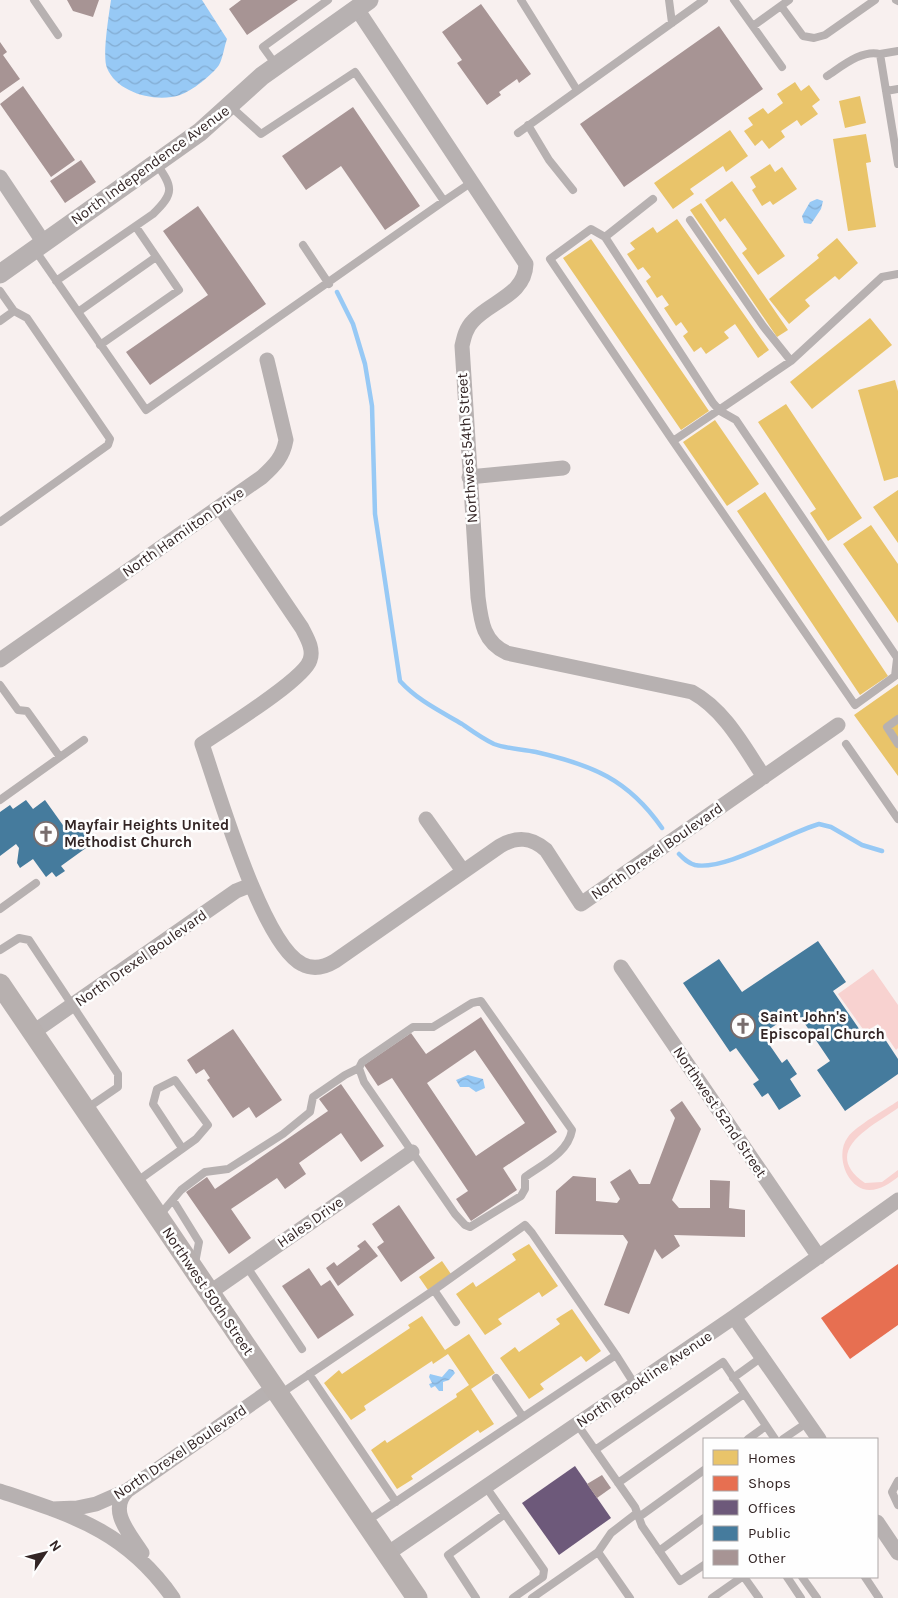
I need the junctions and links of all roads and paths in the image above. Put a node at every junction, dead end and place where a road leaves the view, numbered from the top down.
1 (34, 0) edge
2 (328, 0) edge
3 (521, 0) edge
4 (669, 0) edge
5 (704, 0) edge
6 (734, 0) edge
7 (788, 0) edge
8 (875, 0) edge
9 (363, 4) edge
10 (781, 6) junction
11 (672, 23) junction
12 (752, 26) junction
13 (58, 35) dead end
14 (898, 51) edge
15 (880, 54) junction
16 (276, 65) junction
17 (782, 67) dead end
18 (827, 76) dead end
19 (577, 90) junction
20 (898, 90) edge
21 (886, 91) junction
22 (230, 106) junction
23 (528, 125) junction
24 (518, 133) dead end
25 (898, 162) edge
26 (156, 163) junction
27 (0, 177) edge
28 (472, 182) junction
29 (573, 190) dead end
30 (653, 199) dead end
31 (444, 201) junction
32 (690, 220) dead end
33 (136, 227) junction
34 (604, 237) junction
35 (303, 245) dead end
36 (39, 246) junction
37 (156, 257) junction
38 (0, 274) edge
39 (898, 274) edge
40 (56, 282) junction
41 (329, 284) junction
42 (0, 291) edge
43 (14, 311) junction
44 (78, 312) junction
45 (0, 321) edge
46 (100, 345) junction
47 (267, 360) dead end
48 (791, 361) junction
49 (720, 411) junction
50 (673, 441) junction
51 (563, 468) dead end
52 (469, 477) junction
53 (220, 507) junction
54 (0, 522) edge
55 (897, 659) edge
56 (0, 660) edge
57 (0, 685) edge
58 (898, 719) edge
59 (838, 725) dead end
60 (84, 740) dead end
61 (846, 744) dead end
62 (898, 744) edge
63 (60, 757) junction
64 (764, 777) junction
65 (0, 800) edge
66 (426, 819) dead end
67 (898, 820) edge
68 (462, 872) junction
69 (36, 883) dead end
70 (251, 886) junction
71 (0, 909) edge
72 (0, 950) edge
73 (621, 967) dead end
74 (0, 984) edge
75 (74, 1005) junction
76 (32, 1032) junction
77 (359, 1068) junction
78 (85, 1110) junction
79 (182, 1148) junction
80 (412, 1152) junction
81 (134, 1183) junction
82 (173, 1200) junction
83 (898, 1200) edge
84 (158, 1217) junction
85 (819, 1257) junction
86 (247, 1266) junction
87 (193, 1269) junction
88 (434, 1290) junction
89 (209, 1293) junction
90 (734, 1317) junction
91 (456, 1322) dead end
92 (302, 1349) dead end
93 (616, 1355) junction
94 (762, 1357) junction
95 (309, 1374) junction
96 (496, 1378) dead end
97 (733, 1378) junction
98 (635, 1384) junction
99 (277, 1391) junction
100 (744, 1394) junction
101 (523, 1417) junction
102 (808, 1422) junction
103 (577, 1424) junction
104 (766, 1426) junction
105 (749, 1438) edge
106 (774, 1438) edge
107 (784, 1438) edge
108 (818, 1438) edge
109 (595, 1450) junction
110 (703, 1471) edge
111 (898, 1481) edge
112 (618, 1483) junction
113 (486, 1487) junction
114 (128, 1490) junction
115 (0, 1491) edge
116 (396, 1502) junction
117 (898, 1505) edge
118 (52, 1509) junction
119 (505, 1514) junction
120 (638, 1515) junction
121 (703, 1519) edge
122 (366, 1522) junction
123 (878, 1523) edge
124 (659, 1551) junction
125 (598, 1552) junction
126 (898, 1553) edge
127 (387, 1554) junction
128 (703, 1566) edge
129 (156, 1574) junction
130 (742, 1578) edge
131 (744, 1578) edge
132 (787, 1578) edge
133 (803, 1578) edge
134 (866, 1578) edge
135 (413, 1597) edge
136 (173, 1598) edge
137 (476, 1598) edge
138 (513, 1598) edge
139 (532, 1598) edge
140 (630, 1598) edge
141 (712, 1598) edge
142 (759, 1598) edge
143 (802, 1598) edge
144 (817, 1598) edge
145 (879, 1598) edge

1 - 13 lane
2 - 16 lane
3 - 19 lane
4 - 11 lane
5 - 11 lane
6 - 12 lane
7 - 10 lane
8 - 10 lane
9 - 16 street, North Independence Avenue
9 - 28 street, Northwest 54th Street
10 - 12 lane
11 - 19 lane
12 - 17 lane
14 - 15 lane
15 - 18 lane
15 - 21 lane
16 - 22 street, North Independence Avenue
19 - 23 lane
20 - 21 lane
21 - 25 lane
22 - 26 street, North Independence Avenue
22 - 31 lane
23 - 24 lane
23 - 29 lane
26 - 33 lane
26 - 36 street, North Independence Avenue
27 - 36 street
28 - 31 lane
28 - 52 street, Northwest 54th Street
30 - 34 lane
31 - 41 lane
32 - 48 lane
33 - 37 lane
33 - 40 lane
34 - 49 lane
34 - 50 lane
35 - 41 lane
36 - 38 street, North Independence Avenue
36 - 40 lane
37 - 44 lane
37 - 46 lane
39 - 48 lane
40 - 44 lane
41 - 46 lane
42 - 43 lane
43 - 45 lane
43 - 54 lane
44 - 46 lane
47 - 53 street, North Hamilton Drive
48 - 49 lane
49 - 50 lane
49 - 55 lane
50 - 55 lane
51 - 52 street
52 - 64 street, Northwest 54th Street
53 - 56 street, North Hamilton Drive
53 - 70 street
57 - 63 lane
58 - 62 lane
59 - 64 street, North Drexel Boulevard
60 - 63 lane
61 - 67 lane
63 - 65 lane
64 - 68 street, North Drexel Boulevard
66 - 68 street
68 - 70 street, North Drexel Boulevard
69 - 71 lane
70 - 75 street, North Drexel Boulevard
72 - 75 lane
73 - 85 street, Northwest 52nd Street
74 - 76 main road, Northwest 50th Street
75 - 76 street, North Drexel Boulevard
75 - 78 lane
76 - 78 main road, Northwest 50th Street
77 - 80 lane
77 - 80 lane
77 - 82 lane
78 - 81 main road, Northwest 50th Street
79 - 79 lane
79 - 81 lane
80 - 86 street, Hales Drive
81 - 84 main road, Northwest 50th Street
82 - 84 lane
82 - 87 lane
83 - 85 street, North Brookline Avenue
84 - 87 main road, Northwest 50th Street
85 - 90 street, North Brookline Avenue
86 - 89 street, Hales Drive
86 - 92 lane
87 - 89 main road, Northwest 50th Street
88 - 91 lane
88 - 93 lane
88 - 95 lane
89 - 99 main road, Northwest 50th Street
90 - 94 street
90 - 98 street, North Brookline Avenue
93 - 98 lane
93 - 101 lane
94 - 97 lane
94 - 102 street
95 - 99 lane
95 - 116 lane
96 - 101 lane
97 - 100 lane
97 - 109 lane
98 - 103 street, North Brookline Avenue
99 - 114 street, North Drexel Boulevard
99 - 122 main road, Northwest 50th Street
100 - 104 lane
100 - 112 lane
101 - 116 lane
102 - 107 lane
102 - 108 street
103 - 109 lane
103 - 113 street, North Brookline Avenue
104 - 105 lane
104 - 106 lane
109 - 112 lane
110 - 120 lane
111 - 117 lane
112 - 120 lane
113 - 119 lane
113 - 127 street, North Brookline Avenue
114 - 118 street, North Drexel Boulevard
114 - 129 street
115 - 118 street
116 - 122 lane
118 - 129 street
119 - 137 lane
119 - 138 lane
120 - 124 lane
120 - 125 lane
121 - 124 lane
122 - 127 main road, Northwest 50th Street
123 - 126 street
124 - 128 lane
125 - 139 lane
125 - 140 lane
127 - 135 main road, Northwest 50th Street
129 - 136 street
130 - 141 lane
131 - 142 lane
132 - 143 lane
133 - 144 lane
134 - 145 lane

